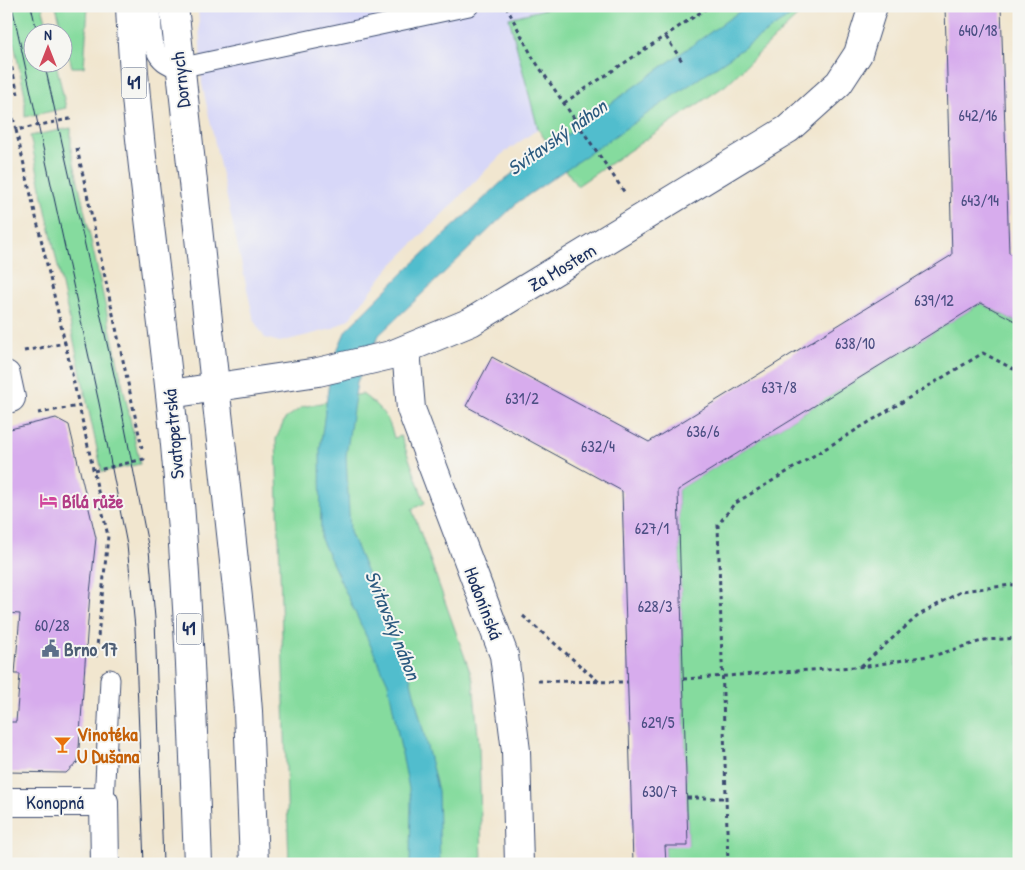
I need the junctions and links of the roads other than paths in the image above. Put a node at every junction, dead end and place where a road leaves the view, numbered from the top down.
1 (130, 6) edge
2 (151, 6) edge
3 (174, 6) edge
4 (469, 6) edge
5 (873, 6) edge
6 (428, 11) edge
7 (179, 68) junction
8 (399, 353) junction
9 (215, 387) junction
10 (170, 394) junction
11 (110, 679) dead end
12 (6, 802) edge
13 (104, 802) junction
14 (105, 864) edge
15 (198, 864) edge
16 (254, 864) edge
17 (519, 864) edge

1 - 10 main road, Svatopetrská / 41
2 - 7 lane
3 - 7 main road, Dornych
4 - 6 lane
5 - 8 main road, Za Mostem
6 - 7 lane
7 - 9 main road, Dornych
8 - 9 main road, Za Mostem
8 - 17 main road, Hodonínská
9 - 10 main road, Za Mostem
9 - 16 main road
10 - 15 main road, Svatopetrská / 41
11 - 13 lane
12 - 13 main road, Konopná
13 - 14 main road

